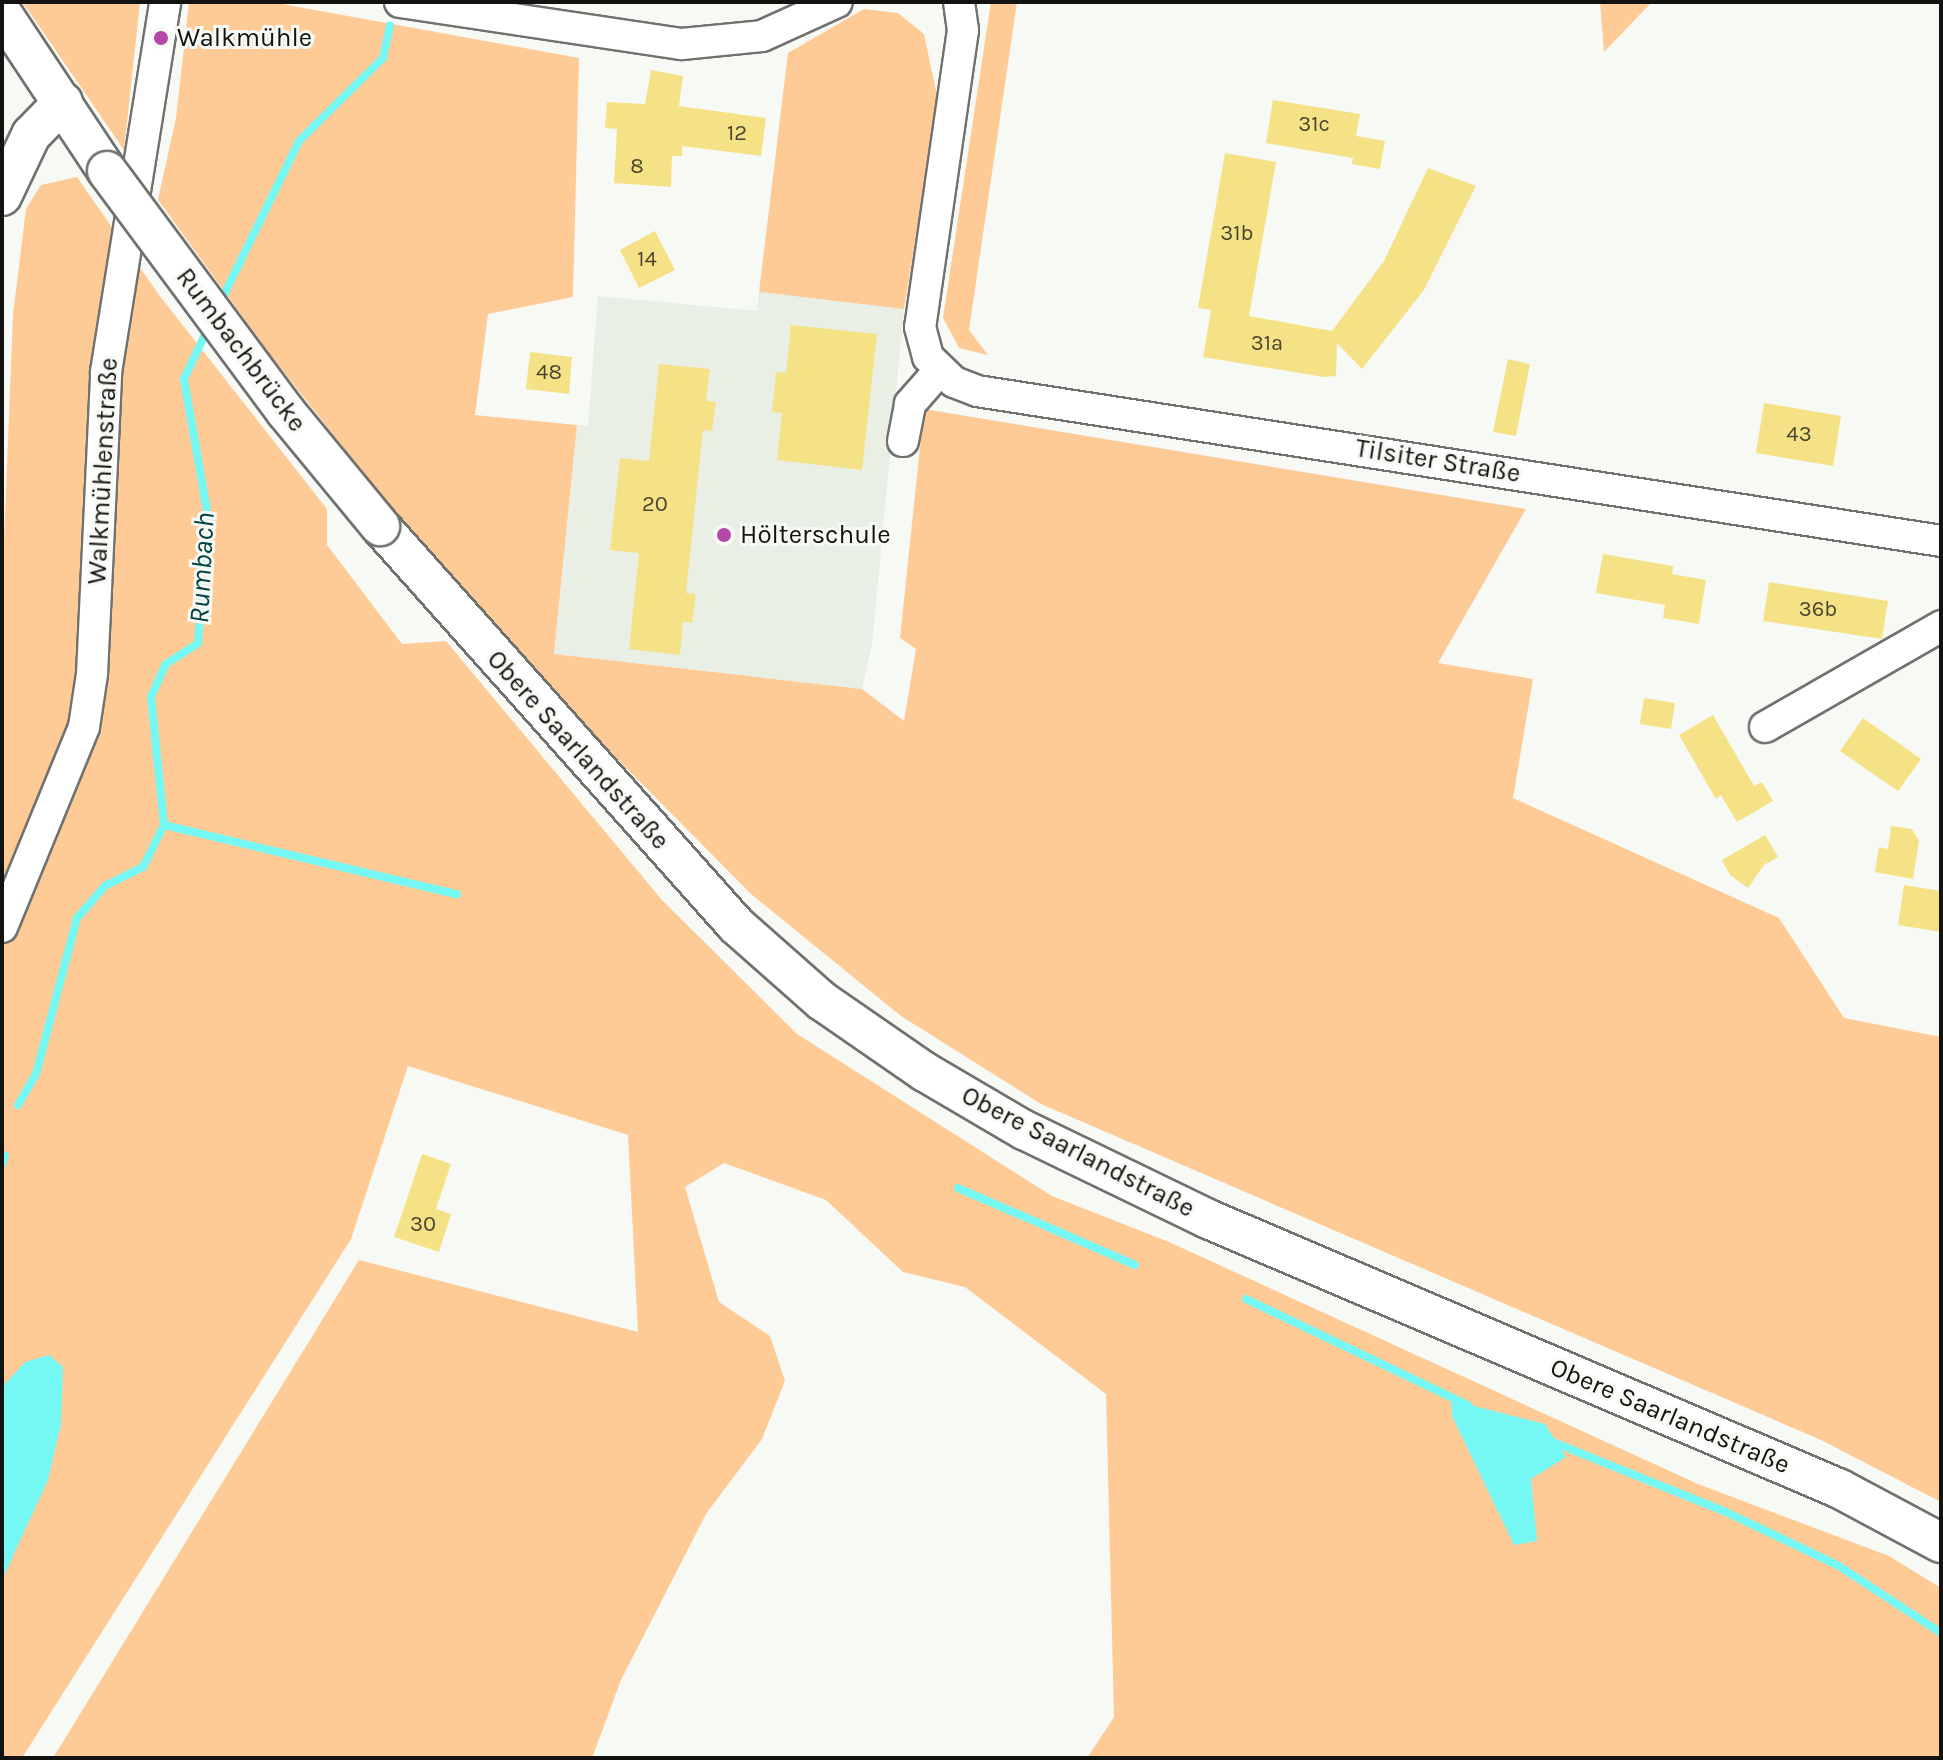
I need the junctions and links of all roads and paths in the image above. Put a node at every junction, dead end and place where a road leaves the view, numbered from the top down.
1 (165, 2) edge
2 (400, 2) edge
3 (837, 2) edge
4 (959, 2) edge
5 (580, 16) edge
6 (9, 23) edge
7 (2, 69) edge
8 (63, 102) junction
9 (2, 196) edge
10 (939, 371) junction
11 (903, 441) dead end
12 (380, 526) joint
13 (1941, 541) edge
14 (1941, 626) edge
15 (1765, 727) dead end
16 (2, 927) edge
17 (1941, 1543) edge

1 - 16 street, Walkmühlenstraße
2 - 5 street
3 - 5 street
4 - 10 street
6 - 7 main road
6 - 8 main road, Rumbachbrücke
8 - 9 main road
8 - 12 main road, Rumbachbrücke, bridge
10 - 11 street
10 - 13 street, Tilsiter Straße
12 - 17 main road, Obere Saarlandstraße
14 - 15 street

